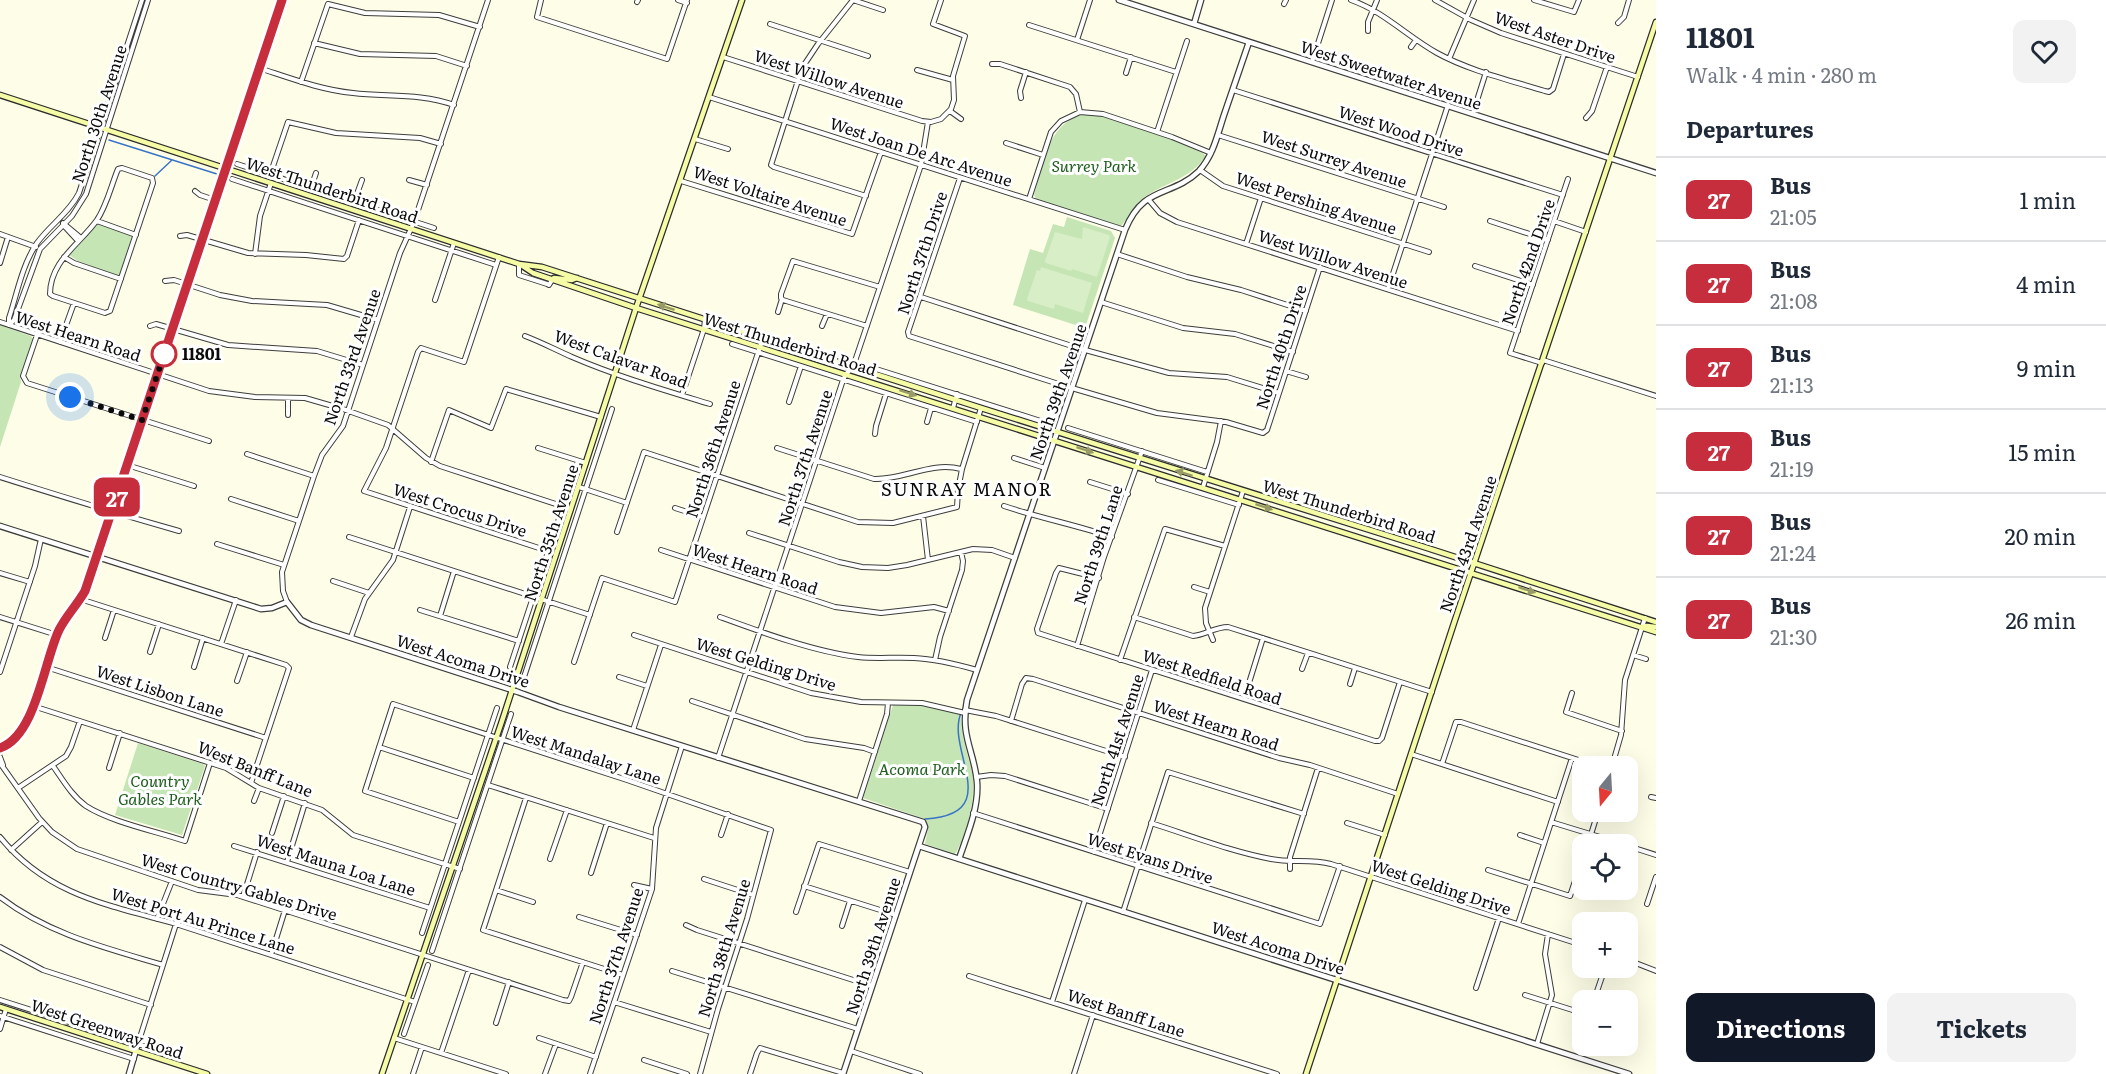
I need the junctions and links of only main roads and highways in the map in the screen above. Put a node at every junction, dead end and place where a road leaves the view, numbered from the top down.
1 (742, 0) edge
2 (1656, 22) edge
3 (1653, 40) edge
4 (0, 94) edge
5 (519, 264) junction
6 (546, 277) junction
7 (577, 278) junction
8 (639, 298) junction
9 (636, 308) junction
10 (1474, 562) junction
11 (1471, 572) junction
12 (1590, 600) junction
13 (1587, 609) junction
14 (1656, 622) edge
15 (1642, 627) junction
16 (1656, 627) edge
17 (1656, 632) edge
18 (0, 1007) edge
19 (207, 1074) edge
20 (382, 1074) edge
21 (1306, 1074) edge

1 - 8 main road, North 35th Avenue
2 - 3 main road, North 43rd Avenue
3 - 10 main road, North 43rd Avenue
4 - 5 main road, West Thunderbird Road
5 - 6 main road, West Thunderbird Road
5 - 7 main road, West Thunderbird Road
6 - 7 main road
6 - 9 main road, West Thunderbird Road
7 - 8 main road, West Thunderbird Road
8 - 9 main road, North 35th Avenue
10 -> 8 main road, West Thunderbird Road
9 -> 11 main road, West Thunderbird Road
9 - 20 main road, North 35th Avenue
10 - 11 main road, North 43rd Avenue
10 - 12 main road, West Thunderbird Road
11 -> 13 main road, West Thunderbird Road
11 - 21 main road, North 43rd Avenue
12 - 13 main road
12 - 14 main road, West Thunderbird Road
13 - 15 main road, West Thunderbird Road
15 - 16 main road
15 - 17 main road, West Thunderbird Road
18 - 19 main road, West Greenway Road

